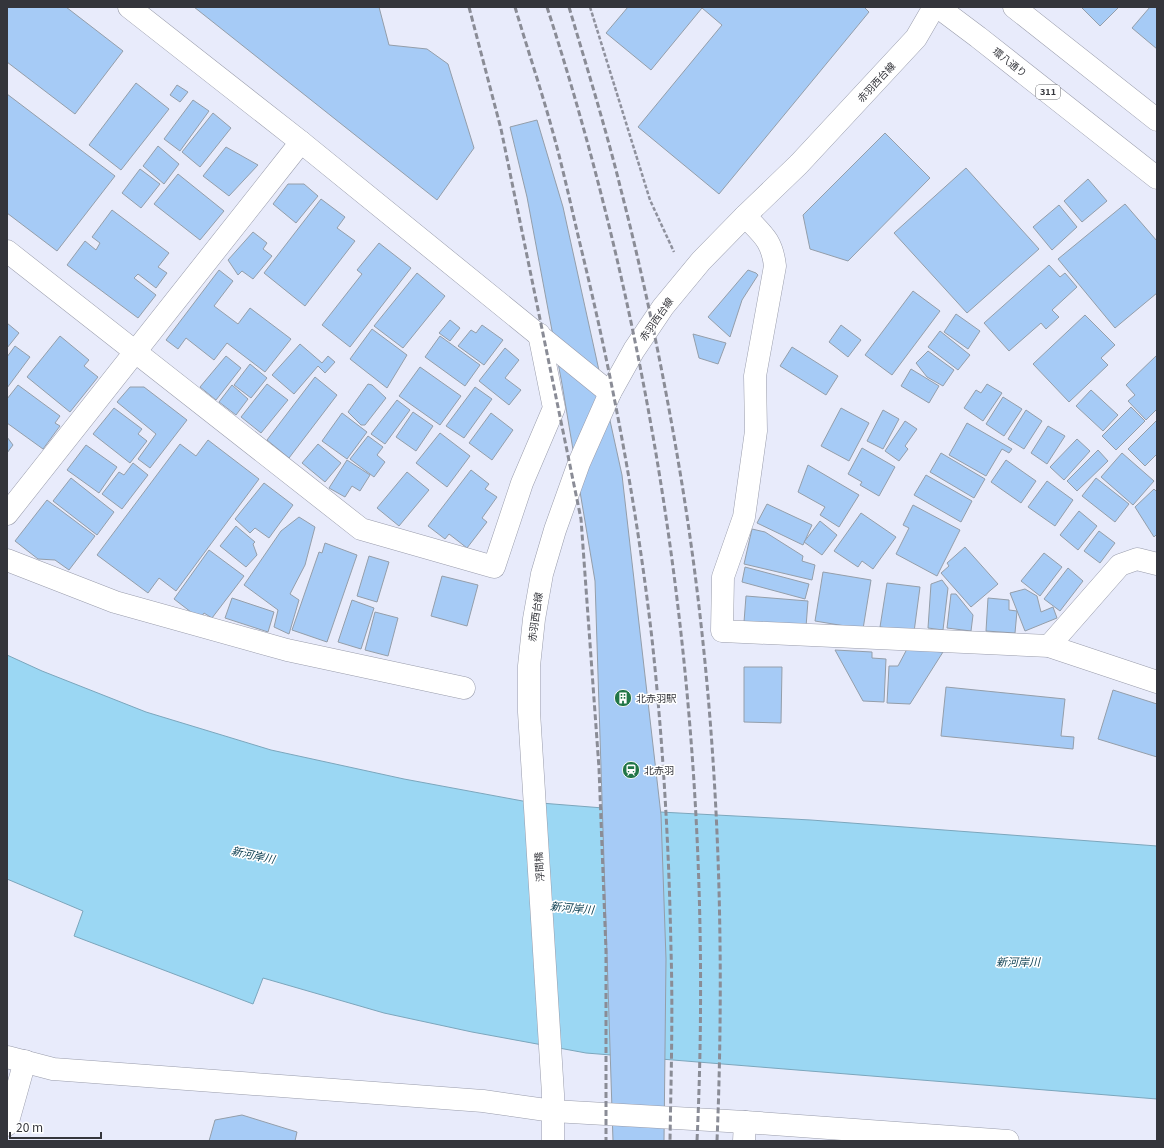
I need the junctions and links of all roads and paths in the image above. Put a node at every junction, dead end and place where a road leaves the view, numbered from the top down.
1 (129, 7) edge
2 (590, 7) edge
3 (934, 7) edge
4 (938, 7) edge
5 (1014, 7) edge
6 (1157, 120) edge
7 (301, 142) junction
8 (1157, 178) edge
9 (745, 216) junction
10 (7, 251) edge
11 (674, 252) dead end
12 (539, 334) junction
13 (135, 352) junction
14 (610, 393) junction
15 (7, 514) edge
16 (7, 560) edge
17 (1157, 564) edge
18 (1049, 646) junction
19 (1157, 682) edge
20 (464, 688) dead end
21 (529, 712) joint
22 (16, 1059) edge
23 (553, 1103) junction
24 (7, 1125) edge
25 (744, 1132) edge
26 (887, 1136) edge
27 (553, 1141) edge
28 (1008, 1141) edge

1 - 7 street
2 - 11 path
3 - 9 street, 赤羽西台線
4 - 8 street, 環八通り / 311
5 - 6 street
7 - 12 street
7 - 13 street
9 - 14 street, 赤羽西台線
9 - 18 street
10 - 13 street
12 - 13 street
12 - 14 street
13 - 15 street
14 - 21 street, 赤羽西台線
16 - 20 street
17 - 18 street
18 - 19 street
21 - 23 street, 浮間橋
22 - 23 street
22 - 24 street
23 - 25 street
23 - 27 street
25 - 26 street
26 - 28 street

